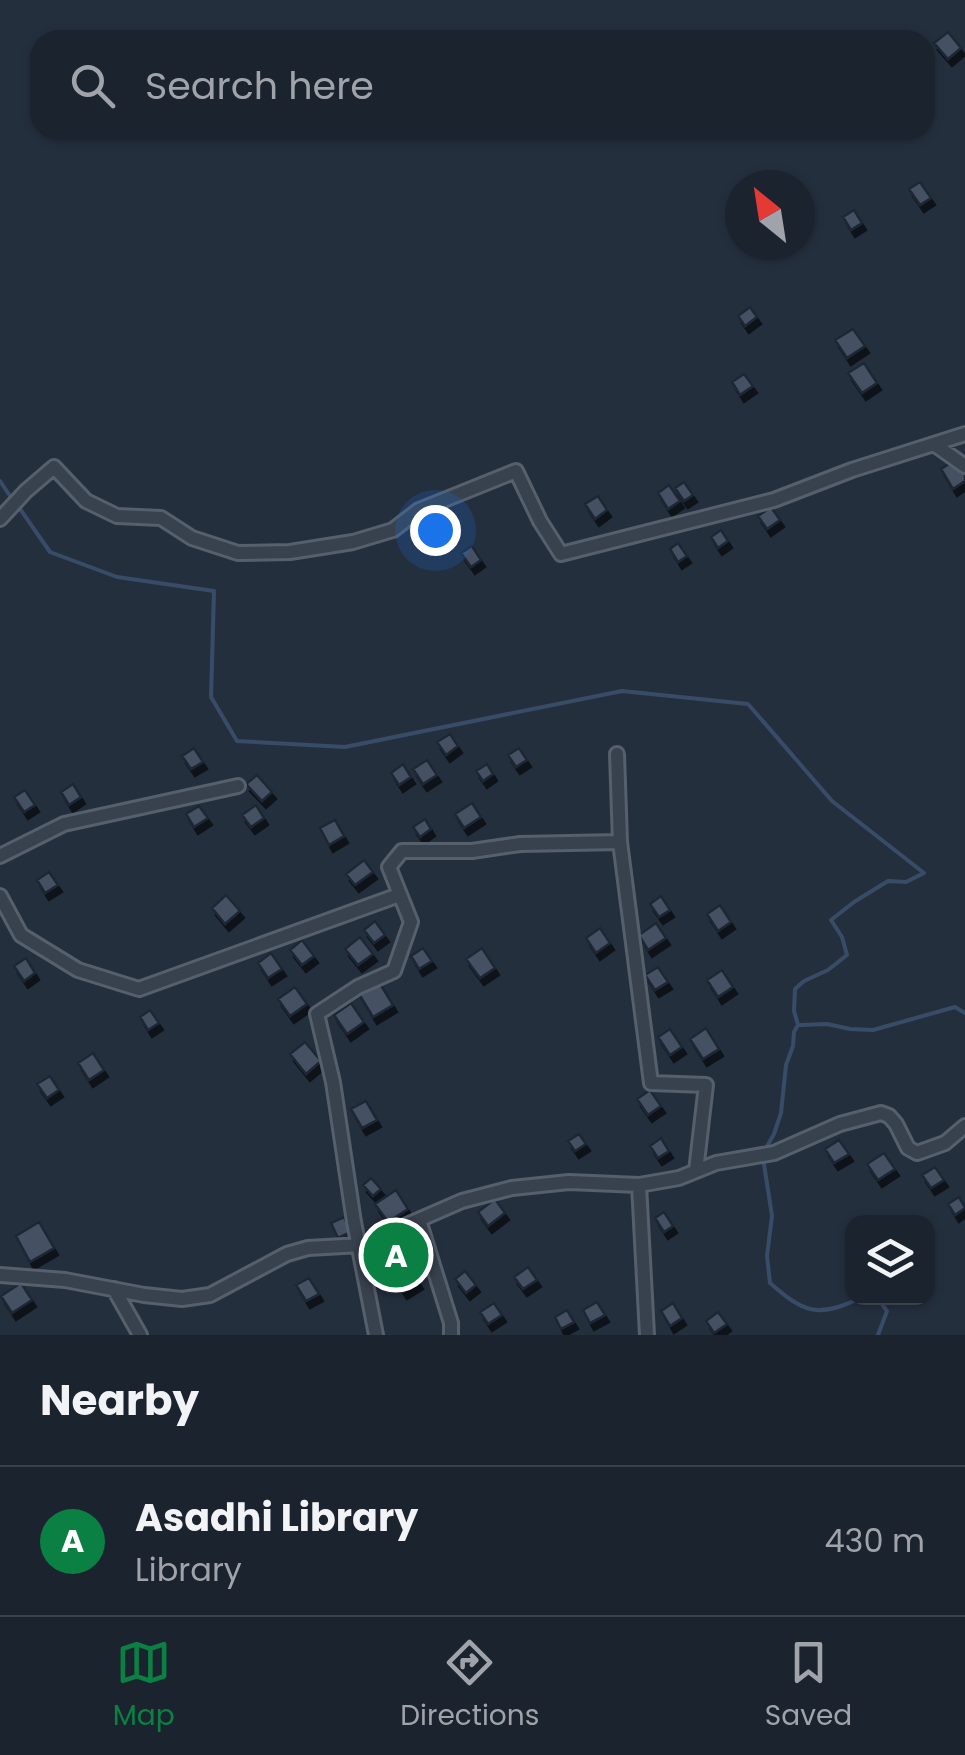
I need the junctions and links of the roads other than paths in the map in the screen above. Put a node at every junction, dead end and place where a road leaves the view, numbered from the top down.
1 (965, 434) edge
2 (934, 444) junction
3 (965, 466) edge
4 (0, 519) edge
5 (617, 754) dead end
6 (238, 786) dead end
7 (620, 842) junction
8 (0, 856) edge
9 (399, 895) junction
10 (0, 896) edge
11 (965, 1126) edge
12 (696, 1171) junction
13 (639, 1185) junction
14 (418, 1220) junction
15 (360, 1245) junction
16 (0, 1275) edge
17 (114, 1290) junction
18 (140, 1335) edge
19 (376, 1335) edge
20 (452, 1335) edge
21 (646, 1335) edge

1 - 2 street
2 - 3 street
2 - 4 street
5 - 7 street
6 - 8 street
7 - 9 street
7 - 12 street
9 - 10 street
9 - 15 street
11 - 12 street
12 - 13 street
13 - 14 street
13 - 21 street
14 - 15 street
14 - 20 street
15 - 17 street
15 - 19 street
16 - 17 street
17 - 18 street

